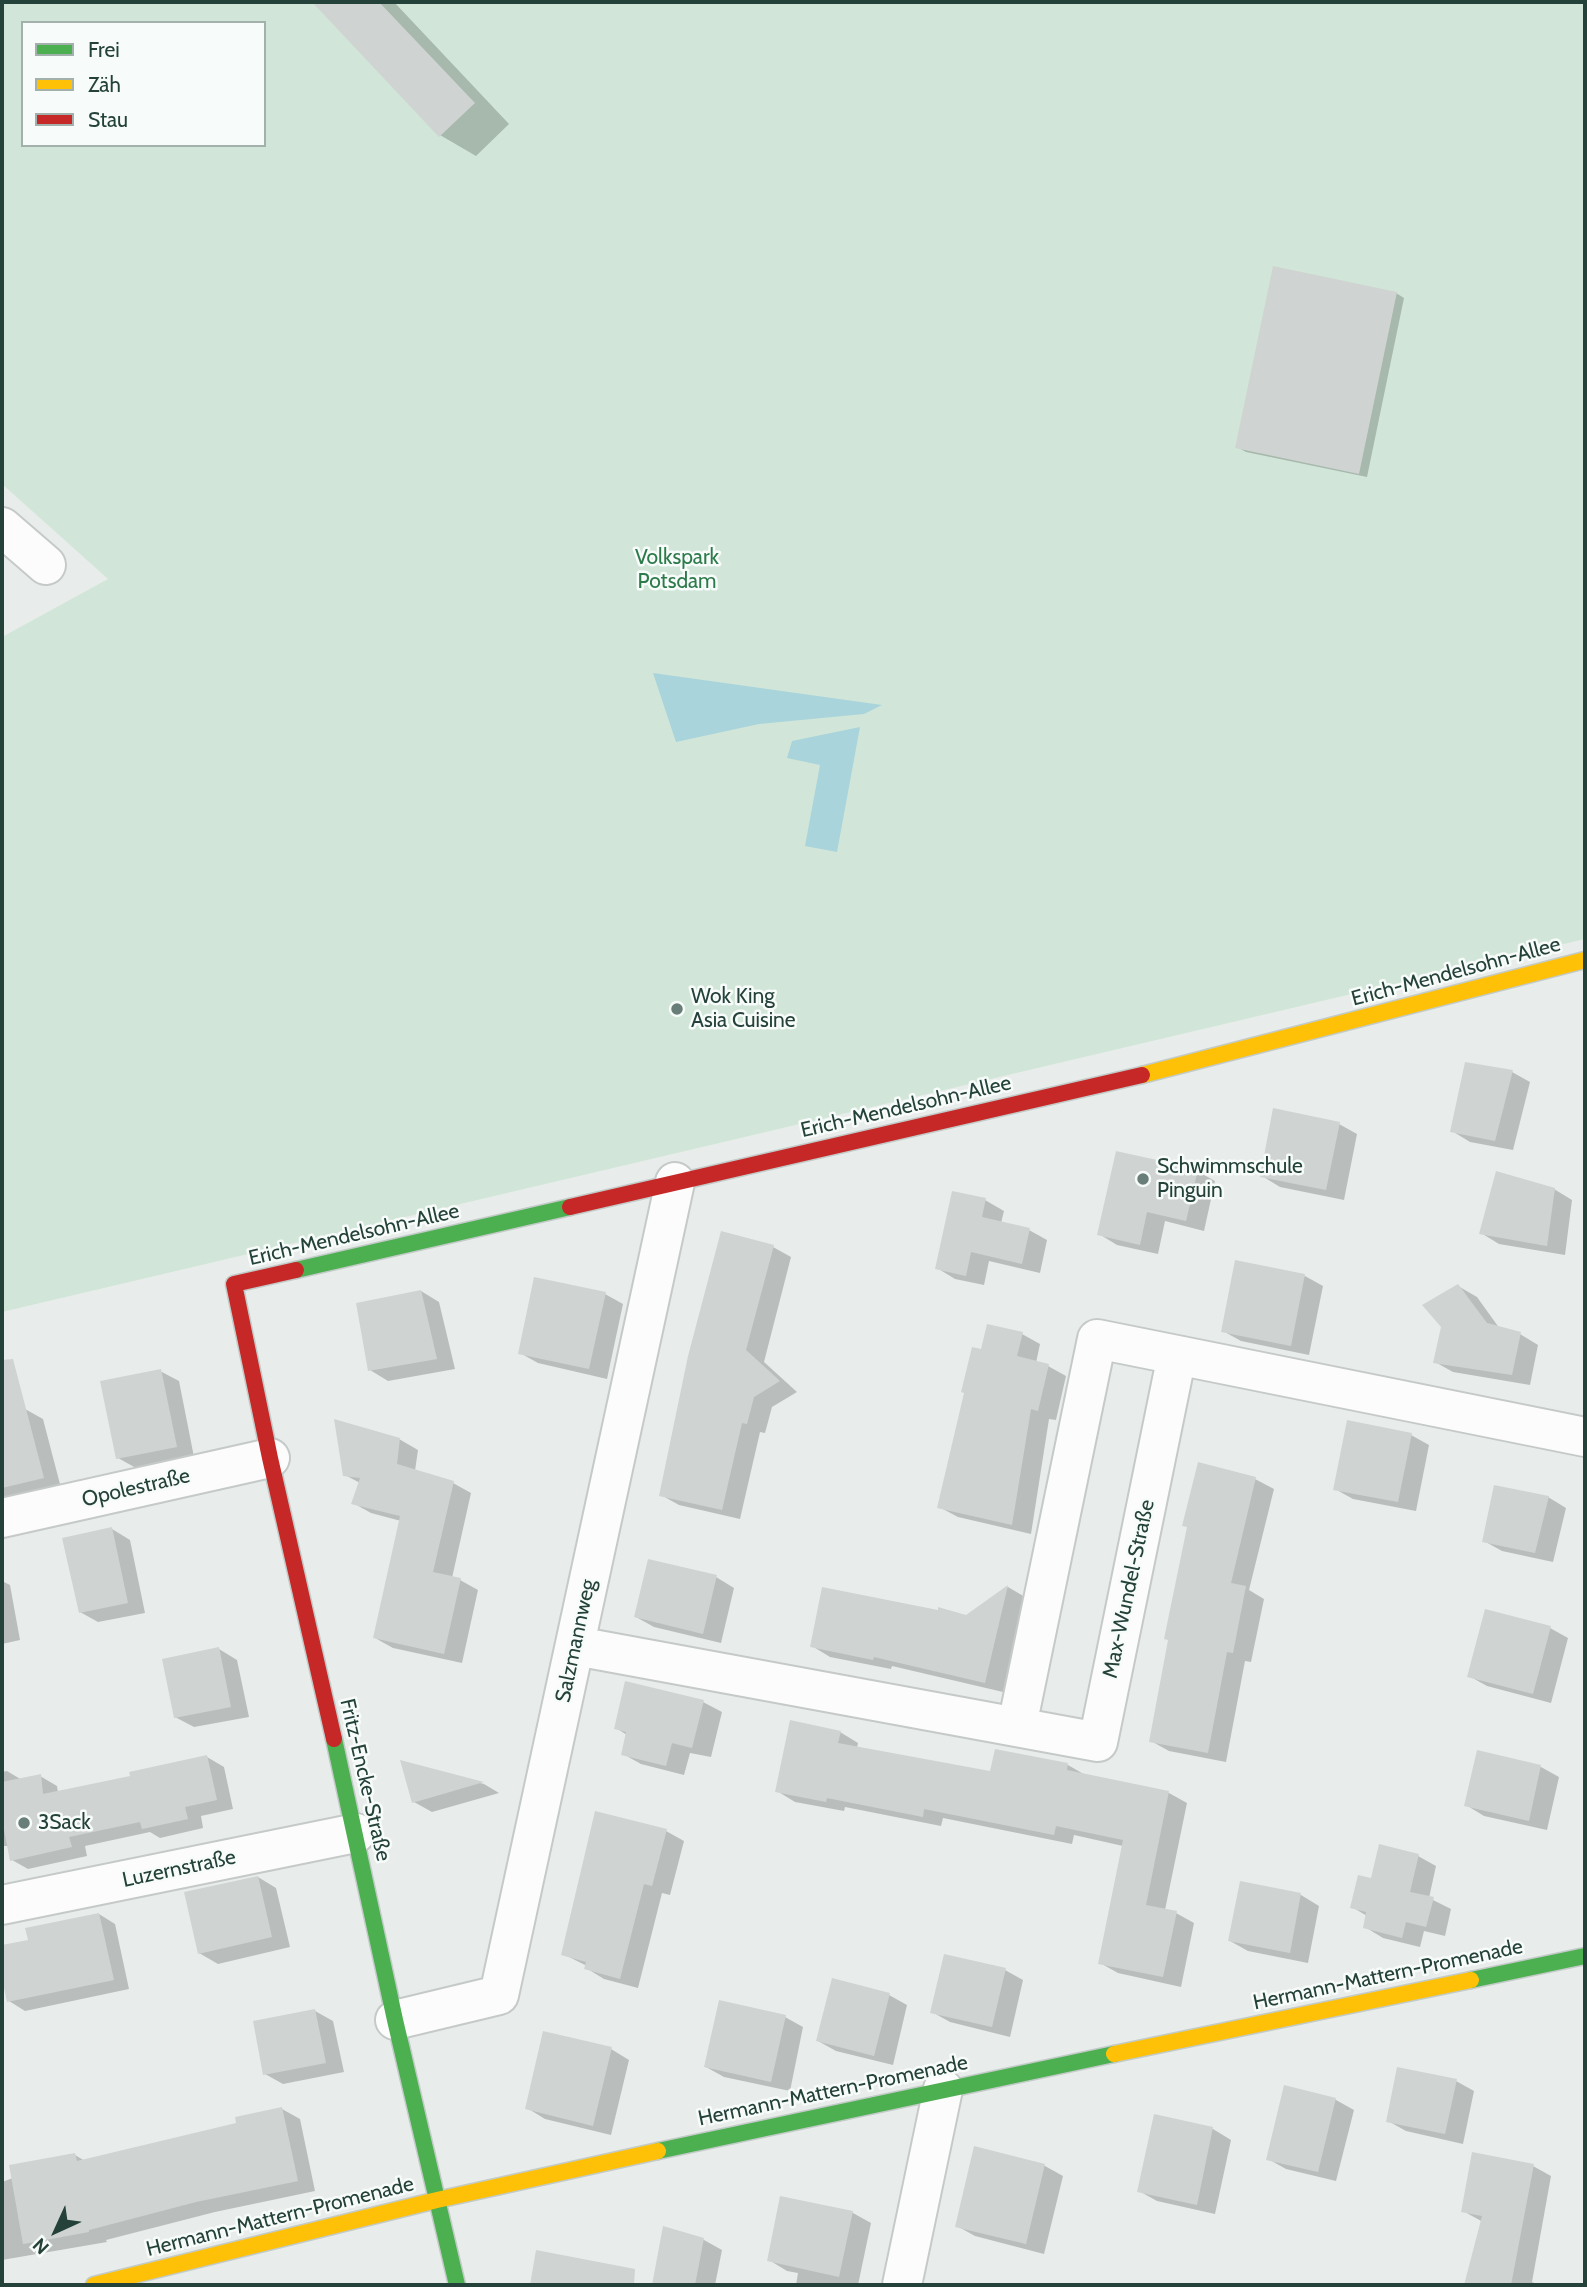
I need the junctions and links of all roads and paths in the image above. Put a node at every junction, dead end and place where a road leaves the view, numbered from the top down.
1 (2, 527) edge
2 (46, 565) dead end
3 (1585, 960) edge
4 (675, 1182) junction
5 (234, 1284) joint
6 (1177, 1355) junction
7 (1585, 1437) edge
8 (270, 1458) junction
9 (2, 1518) edge
10 (576, 1646) junction
11 (1017, 1726) junction
12 (356, 1833) junction
13 (2, 1905) edge
14 (1585, 1956) edge
15 (395, 2020) junction
16 (943, 2089) junction
17 (437, 2200) junction
18 (94, 2285) edge
19 (457, 2285) edge
20 (902, 2285) edge

1 - 2 street
3 - 4 street, Erich-Mendelsohn-Allee
4 - 5 street, Erich-Mendelsohn-Allee
4 - 10 street, Salzmannweg
5 - 8 street, Fritz-Encke-Straße
6 - 7 street
6 - 11 street
6 - 11 street, Max-Wundel-Straße
8 - 9 street, Opolestraße
8 - 12 street, Fritz-Encke-Straße
10 - 11 street, Max-Wundel-Straße
10 - 15 street, Salzmannweg
12 - 13 street, Luzernstraße
12 - 15 street, Fritz-Encke-Straße
14 - 16 street, Hermann-Mattern-Promenade
15 - 17 street, Fritz-Encke-Straße
16 - 17 street, Hermann-Mattern-Promenade
16 - 20 street
17 - 18 street, Hermann-Mattern-Promenade
17 - 19 street, Fritz-Encke-Straße

